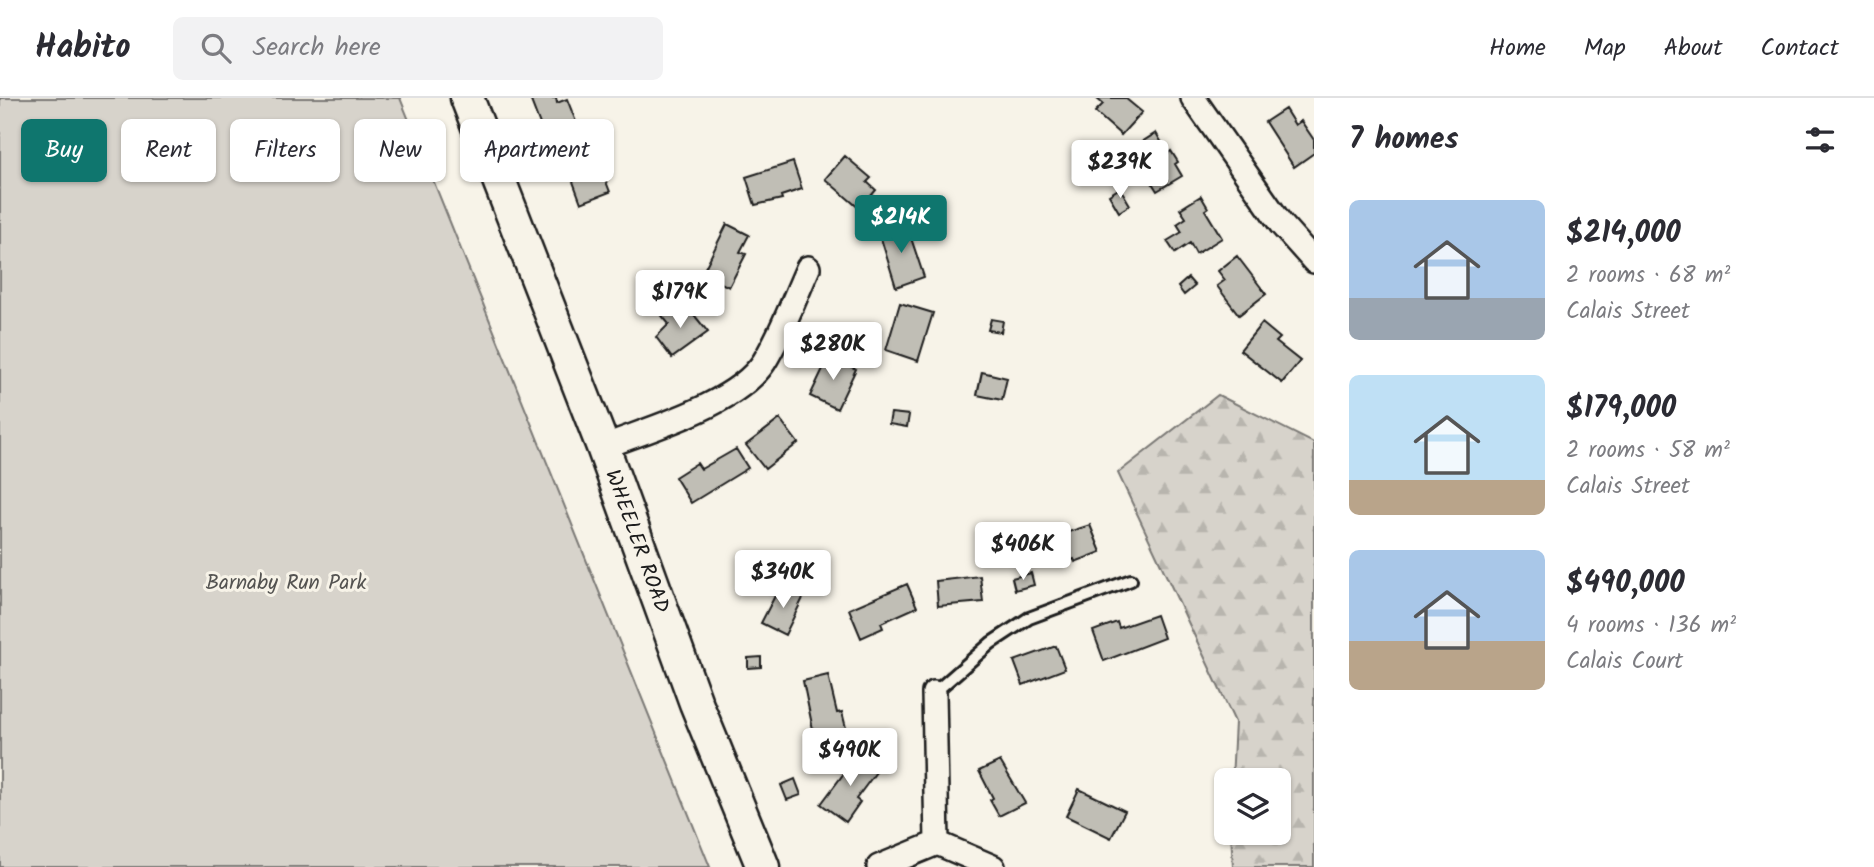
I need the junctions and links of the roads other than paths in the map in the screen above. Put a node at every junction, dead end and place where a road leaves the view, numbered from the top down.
1 (467, 98) edge
2 (1193, 98) edge
3 (1314, 261) edge
4 (808, 268) dead end
5 (603, 447) junction
6 (1131, 580) dead end
7 (934, 693) joint
8 (937, 844) junction
9 (762, 867) edge
10 (879, 867) edge
11 (993, 867) edge

1 - 5 main road, WHEELER ROAD
2 - 3 street
4 - 5 street
5 - 9 main road, WHEELER ROAD
6 - 7 lane
7 - 8 street
8 - 10 street
8 - 11 street

